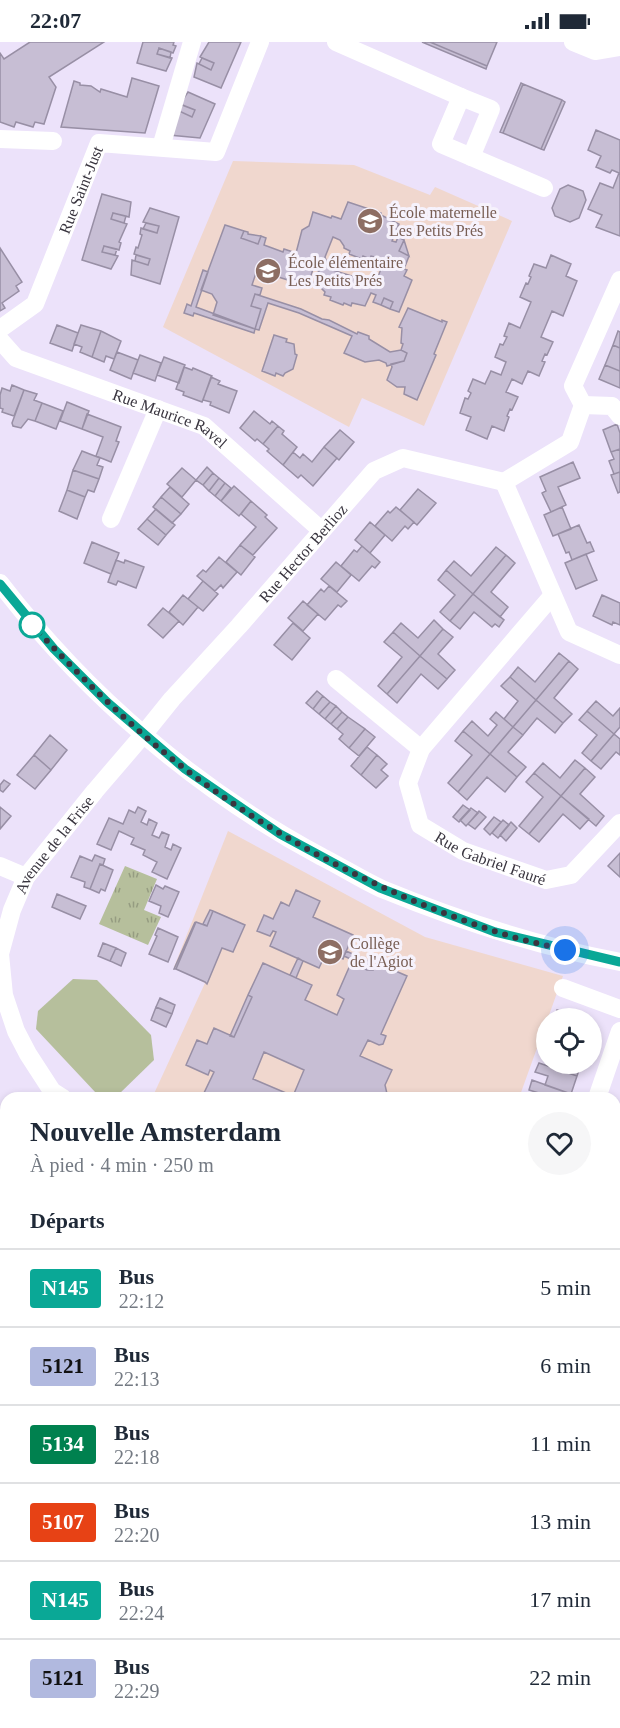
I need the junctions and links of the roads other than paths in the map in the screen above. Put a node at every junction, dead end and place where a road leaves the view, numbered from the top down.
1 (192, 42) edge
2 (260, 42) edge
3 (336, 42) edge
4 (573, 42) edge
5 (620, 47) edge
6 (461, 97) junction
7 (0, 139) edge
8 (53, 141) dead end
9 (161, 147) junction
10 (471, 157) junction
11 (544, 188) dead end
12 (620, 280) edge
13 (0, 329) edge
14 (0, 340) edge
15 (583, 405) junction
16 (158, 409) junction
17 (620, 417) edge
18 (504, 482) junction
19 (111, 519) dead end
20 (321, 530) junction
21 (0, 584) edge
22 (552, 596) junction
23 (620, 655) edge
24 (336, 679) dead end
25 (143, 735) junction
26 (421, 749) junction
27 (620, 823) edge
28 (0, 866) edge
29 (26, 877) junction
30 (620, 962) edge
31 (563, 988) dead end
32 (620, 1009) edge
33 (620, 1030) edge
34 (50, 1092) edge
35 (599, 1092) edge

1 - 9 street
2 - 9 street, Rue Saint-Just
3 - 6 street
4 - 5 street
6 - 10 street
6 - 10 street
7 - 8 street
9 - 13 street, Rue Saint-Just
10 - 11 street
12 - 15 street
14 - 16 street, Rue Maurice Ravel
15 - 17 street
15 - 18 street
16 - 19 street
16 - 20 street, Rue Maurice Ravel
18 - 20 street, Rue Hector Berlioz
18 - 22 street
20 - 25 street, Rue Hector Berlioz
21 - 25 street
22 - 23 street
22 - 26 street, Rue Gabriel Fauré
24 - 26 street
25 - 29 street, Avenue de la Frise
25 - 30 street
26 - 27 street, Rue Gabriel Fauré
28 - 29 street
29 - 34 street, Avenue de la Frise
31 - 32 street
33 - 35 street

